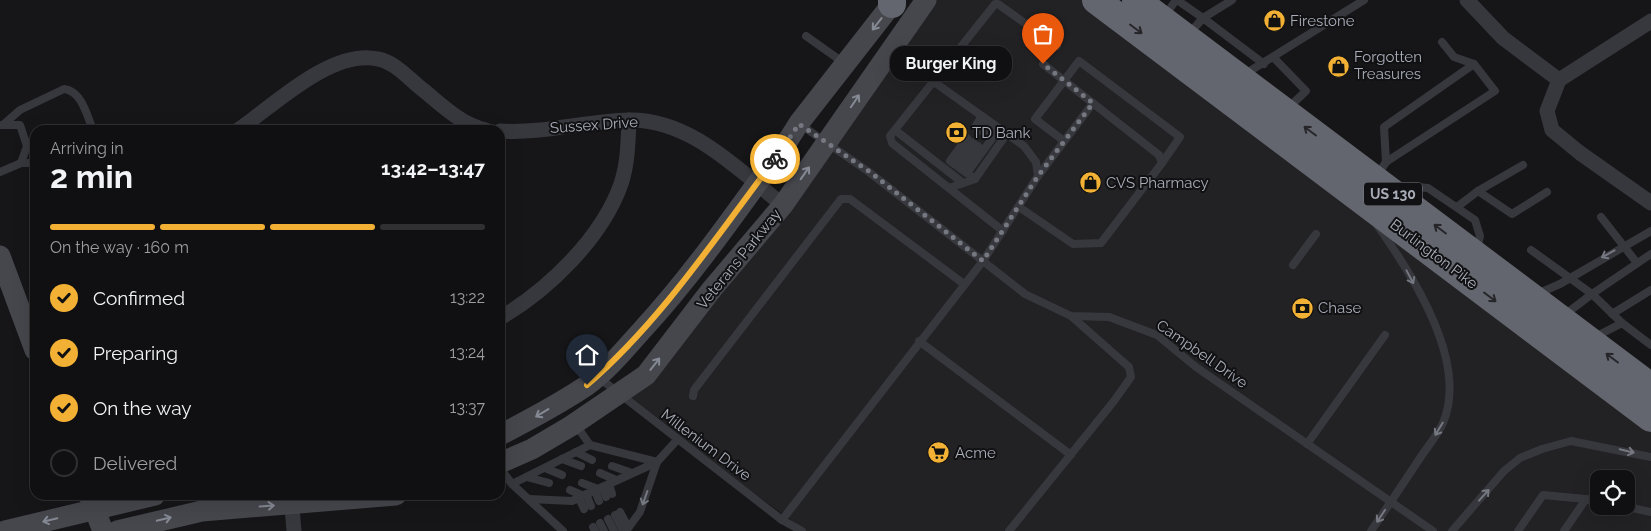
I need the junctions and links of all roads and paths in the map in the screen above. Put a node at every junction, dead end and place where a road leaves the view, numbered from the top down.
1 (926, 0) edge
2 (1096, 0) edge
3 (1136, 0) edge
4 (1232, 0) edge
5 (1364, 0) edge
6 (1467, 0) edge
7 (893, 1) edge
8 (1165, 5) edge
9 (1651, 21) edge
10 (1194, 28) junction
11 (806, 36) dead end
12 (1442, 42) dead end
13 (1057, 46) dead end
14 (889, 50) junction
15 (1230, 58) junction
16 (1274, 58) junction
17 (846, 64) junction
18 (1043, 64) dead end
19 (1264, 64) junction
20 (1474, 64) junction
21 (1064, 80) junction
22 (1559, 80) junction
23 (934, 82) junction
24 (1093, 103) junction
25 (1284, 112) junction
26 (629, 120) junction
27 (799, 124) junction
28 (993, 124) junction
29 (2, 125) edge
30 (91, 125) edge
31 (245, 125) edge
32 (464, 125) edge
33 (895, 130) junction
34 (505, 131) edge
35 (827, 141) junction
36 (1064, 141) junction
37 (20, 163) junction
38 (30, 163) edge
39 (1162, 164) junction
40 (1523, 165) dead end
41 (958, 167) junction
42 (0, 172) edge
43 (1038, 176) junction
44 (1371, 178) junction
45 (975, 179) junction
46 (963, 183) junction
47 (756, 184) junction
48 (949, 188) junction
49 (1478, 191) junction
50 (1547, 192) dead end
51 (1398, 197) junction
52 (1651, 203) edge
53 (783, 204) junction
54 (1019, 207) junction
55 (1456, 207) junction
56 (1601, 217) dead end
57 (1003, 231) junction
58 (1651, 231) edge
59 (1316, 234) dead end
60 (1623, 246) junction
61 (1531, 250) dead end
62 (1651, 254) edge
63 (0, 256) edge
64 (1476, 256) junction
65 (983, 261) junction
66 (1636, 263) junction
67 (1293, 264) dead end
68 (1571, 278) junction
69 (964, 284) junction
70 (1651, 290) edge
71 (1592, 294) junction
72 (1531, 297) junction
73 (1612, 314) junction
74 (505, 315) edge
75 (1071, 316) junction
76 (1560, 319) junction
77 (1622, 323) junction
78 (1385, 335) dead end
79 (30, 337) edge
80 (1588, 340) junction
81 (919, 341) junction
82 (1651, 345) edge
83 (597, 376) junction
84 (1651, 387) edge
85 (617, 394) junction
86 (692, 396) dead end
87 (1651, 418) edge
88 (575, 424) junction
89 (505, 431) edge
90 (677, 440) junction
91 (1308, 444) junction
92 (590, 445) junction
93 (576, 452) junction
94 (1071, 455) junction
95 (1651, 457) edge
96 (544, 458) junction
97 (562, 459) junction
98 (592, 460) dead end
99 (505, 462) edge
100 (657, 462) junction
101 (581, 466) dead end
102 (612, 466) dead end
103 (600, 473) dead end
104 (632, 473) junction
105 (505, 475) edge
106 (562, 475) dead end
107 (527, 477) junction
108 (549, 483) dead end
109 (582, 483) dead end
110 (512, 484) junction
111 (604, 486) junction
112 (570, 490) dead end
113 (609, 495) dead end
114 (583, 496) junction
115 (529, 499) junction
116 (1586, 499) junction
117 (116, 500) edge
118 (292, 500) edge
119 (1590, 500) edge
120 (599, 501) dead end
121 (1391, 502) junction
122 (92, 503) edge
123 (587, 507) dead end
124 (1635, 509) edge
125 (1651, 512) edge
126 (782, 520) junction
127 (626, 530) edge
128 (5, 531) edge
129 (102, 531) edge
130 (117, 531) edge
131 (294, 531) edge
132 (563, 531) edge
133 (614, 531) edge
134 (802, 531) edge
135 (1009, 531) edge
136 (1371, 531) edge
137 (1433, 531) edge
138 (1452, 531) edge
139 (1518, 531) edge
140 (1564, 531) edge

1 - 14 main road, Veterans Parkway
2 -> 44 highway, Burlington Pike / US 130
3 - 8 highway, Burlington Pike / US 130
4 - 10 lane
5 - 16 lane
6 - 22 street
7 -> 17 main road, Veterans Parkway
8 - 10 highway, Burlington Pike / US 130
9 - 22 street
10 - 15 highway, Burlington Pike / US 130
11 - 17 lane
12 - 20 lane
13 - 23 lane
14 - 23 lane
35 -> 14 main road, Veterans Parkway
15 - 19 lane
15 - 19 lane
15 - 25 highway, Burlington Pike / US 130
16 - 19 lane
16 - 25 lane
17 - 27 main road, Veterans Parkway
18 - 21 lane
20 - 44 lane
20 - 44 lane
21 - 24 lane
21 - 36 lane
21 - 39 lane
22 - 52 street
23 - 28 lane
23 - 33 lane
24 - 36 lane
24 - 39 lane
44 -> 25 highway, Burlington Pike / US 130
26 - 34 street, Sussex Drive
26 - 47 street, Sussex Drive
26 - 74 street
27 - 35 lane, Campbell Drive
27 - 47 main road, Veterans Parkway
28 - 28 lane
28 - 41 lane
28 - 43 lane
28 - 45 lane
29 - 30 lane
29 - 37 lane
31 - 32 street
33 - 46 lane
33 - 48 lane
53 -> 35 main road, Veterans Parkway
35 - 65 lane, Campbell Drive
36 - 43 lane
37 - 38 lane
37 - 42 lane
39 - 54 lane
40 - 49 lane
41 - 41 lane
41 - 45 lane
43 - 54 lane
44 - 51 highway, Burlington Pike / US 130
44 -> 87 highway, Burlington Pike / US 130
44 -> 121 lane
45 - 46 lane
46 - 48 lane
47 - 53 street, Sussex Drive
47 - 83 main road, Veterans Parkway
48 - 57 lane
49 - 50 lane
49 - 55 lane
51 - 55 lane
64 -> 51 highway, Burlington Pike / US 130
85 -> 53 main road, Veterans Parkway
54 - 57 lane
55 - 64 lane
56 - 60 lane
57 - 65 lane
58 - 60 lane
59 - 67 lane
60 - 66 lane
60 -> 68 lane
61 - 68 lane
62 - 66 lane
63 - 79 main road
64 - 72 highway, Burlington Pike / US 130
65 - 69 lane
65 - 75 lane, Campbell Drive
66 - 71 lane
68 - 71 lane
68 - 72 lane
69 - 81 lane
69 - 86 lane
70 - 73 lane
71 - 73 lane
71 - 76 lane
72 - 76 highway, Burlington Pike / US 130
73 - 77 lane
75 - 91 lane, Campbell Drive
75 - 94 lane
76 - 80 highway, Burlington Pike / US 130
77 - 80 lane
77 - 82 lane
78 - 91 lane
84 -> 80 highway, Burlington Pike / US 130
81 - 94 lane
81 - 126 lane
83 - 85 lane, Millenium Drive
83 -> 89 main road, Veterans Parkway
85 - 88 main road, Veterans Parkway
85 - 90 lane, Millenium Drive
88 - 92 lane
88 - 96 main road, Veterans Parkway
90 - 100 lane
90 - 126 lane, Millenium Drive
91 - 121 lane, Campbell Drive
92 - 93 lane
92 - 100 lane
93 - 97 lane
93 - 98 lane
94 - 135 lane
138 -> 95 lane
96 - 97 lane
96 - 99 main road, Veterans Parkway
96 - 106 lane
96 - 107 lane
97 - 101 lane
100 - 104 lane
100 -> 127 lane
102 - 104 lane
103 - 111 lane
104 - 111 lane
105 - 110 lane
107 - 108 lane
107 - 110 lane
109 - 111 lane
110 - 115 lane
111 - 113 lane
111 - 114 lane
111 - 120 lane
112 - 114 lane
114 - 115 lane
114 - 123 lane
115 - 132 lane
116 - 119 lane
116 - 139 lane
116 - 140 lane
117 - 122 main road
130 -> 118 main road
118 - 131 street
121 -> 136 lane
121 - 137 lane, Campbell Drive
122 -> 128 main road
122 - 129 main road
124 - 125 lane
126 - 134 lane, Millenium Drive
127 - 133 lane

